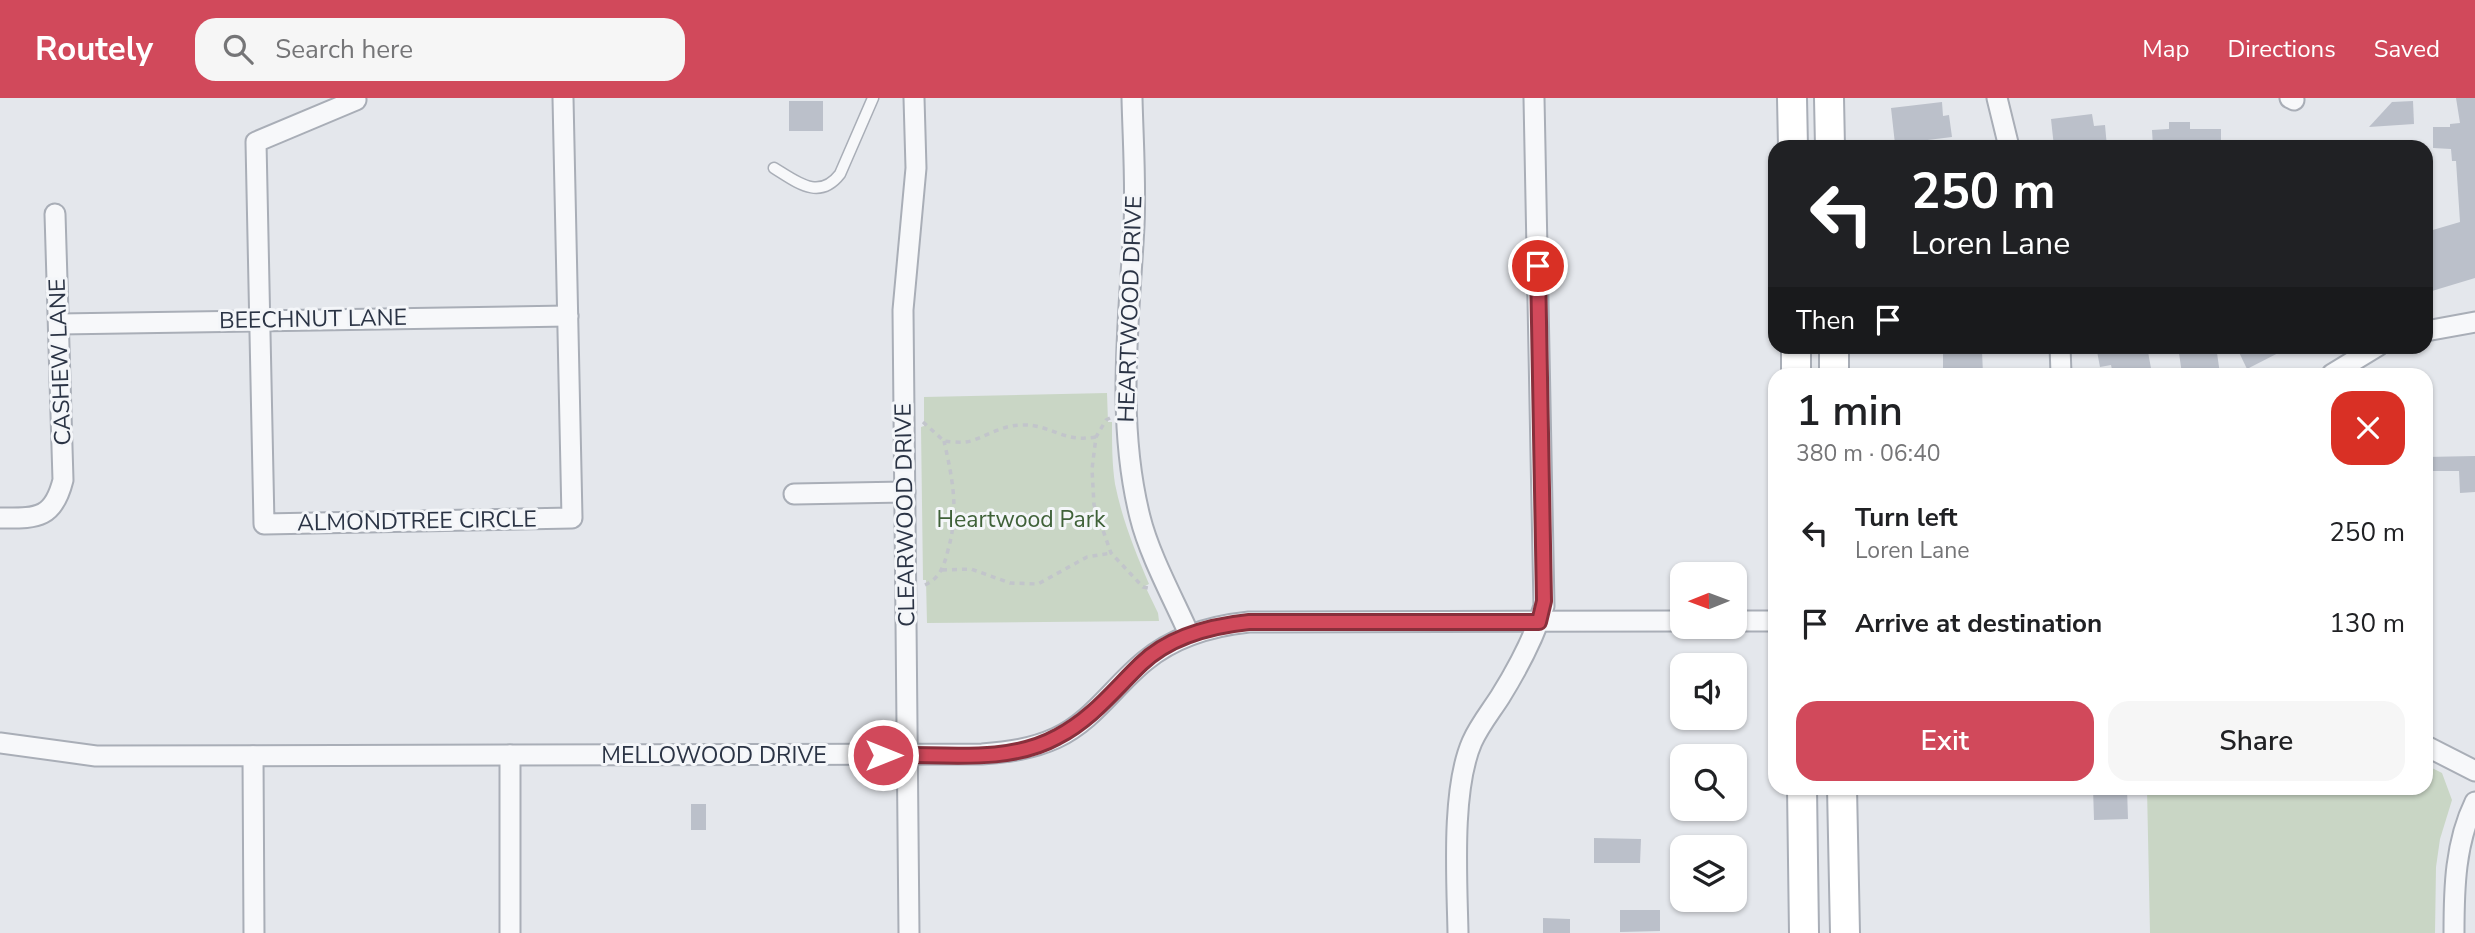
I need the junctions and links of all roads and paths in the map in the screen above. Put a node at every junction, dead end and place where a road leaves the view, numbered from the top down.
1 (563, 98) edge
2 (873, 98) edge
3 (914, 98) edge
4 (1132, 98) edge
5 (1534, 98) edge
6 (1792, 98) edge
7 (1829, 98) edge
8 (1997, 98) edge
9 (356, 100) dead end
10 (1793, 140) edge
11 (1830, 140) edge
12 (2007, 140) edge
13 (774, 168) dead end
14 (55, 214) dead end
15 (568, 316) junction
16 (260, 320) junction
17 (2475, 322) edge
18 (59, 324) junction
19 (2433, 330) edge
20 (2365, 354) edge
21 (2342, 368) edge
22 (1110, 418) dead end
23 (922, 421) dead end
24 (1096, 437) junction
25 (944, 442) junction
26 (905, 492) junction
27 (794, 494) dead end
28 (0, 518) edge
29 (1111, 553) junction
30 (942, 570) junction
31 (924, 586) dead end
32 (1150, 589) dead end
33 (1670, 621) edge
34 (1747, 621) edge
35 (1768, 621) edge
36 (1539, 622) junction
37 (1189, 634) junction
38 (0, 743) edge
39 (2433, 750) edge
40 (510, 755) junction
41 (908, 755) junction
42 (253, 756) junction
43 (2475, 771) edge
44 (1802, 795) edge
45 (1842, 795) edge
46 (2475, 802) edge
47 (254, 933) edge
48 (510, 933) edge
49 (909, 933) edge
50 (1458, 933) edge
51 (1804, 933) edge
52 (1845, 933) edge
53 (2454, 933) edge

1 - 15 street
2 - 13 lane
3 - 26 street, CLEARWOOD DRIVE
4 - 37 street, HEARTWOOD DRIVE
5 - 36 street
6 - 10 main road
7 - 11 main road
8 - 12 street
9 - 16 street
14 - 18 street, CASHEW LANE
15 - 16 street, BEECHNUT LANE
15 - 16 street, ALMONDTREE CIRCLE
16 - 18 street, BEECHNUT LANE
17 - 19 street
18 - 28 street, CASHEW LANE
20 - 21 street
22 - 24 path
23 - 25 path
24 - 25 path
24 - 29 path
25 - 30 path
26 - 27 street
26 - 41 street, CLEARWOOD DRIVE
29 - 30 path
29 - 32 path
30 - 31 path
33 - 36 street, MELLOWOOD DRIVE
34 - 35 street
36 - 37 street, MELLOWOOD DRIVE
36 - 50 street
37 - 41 street, MELLOWOOD DRIVE
38 - 42 street, MELLOWOOD DRIVE
39 - 43 street
40 - 41 street, MELLOWOOD DRIVE
40 - 42 street, MELLOWOOD DRIVE
40 - 48 street
41 - 49 street, CLEARWOOD DRIVE
42 - 47 street
44 - 51 main road
45 - 52 main road
46 - 53 street

